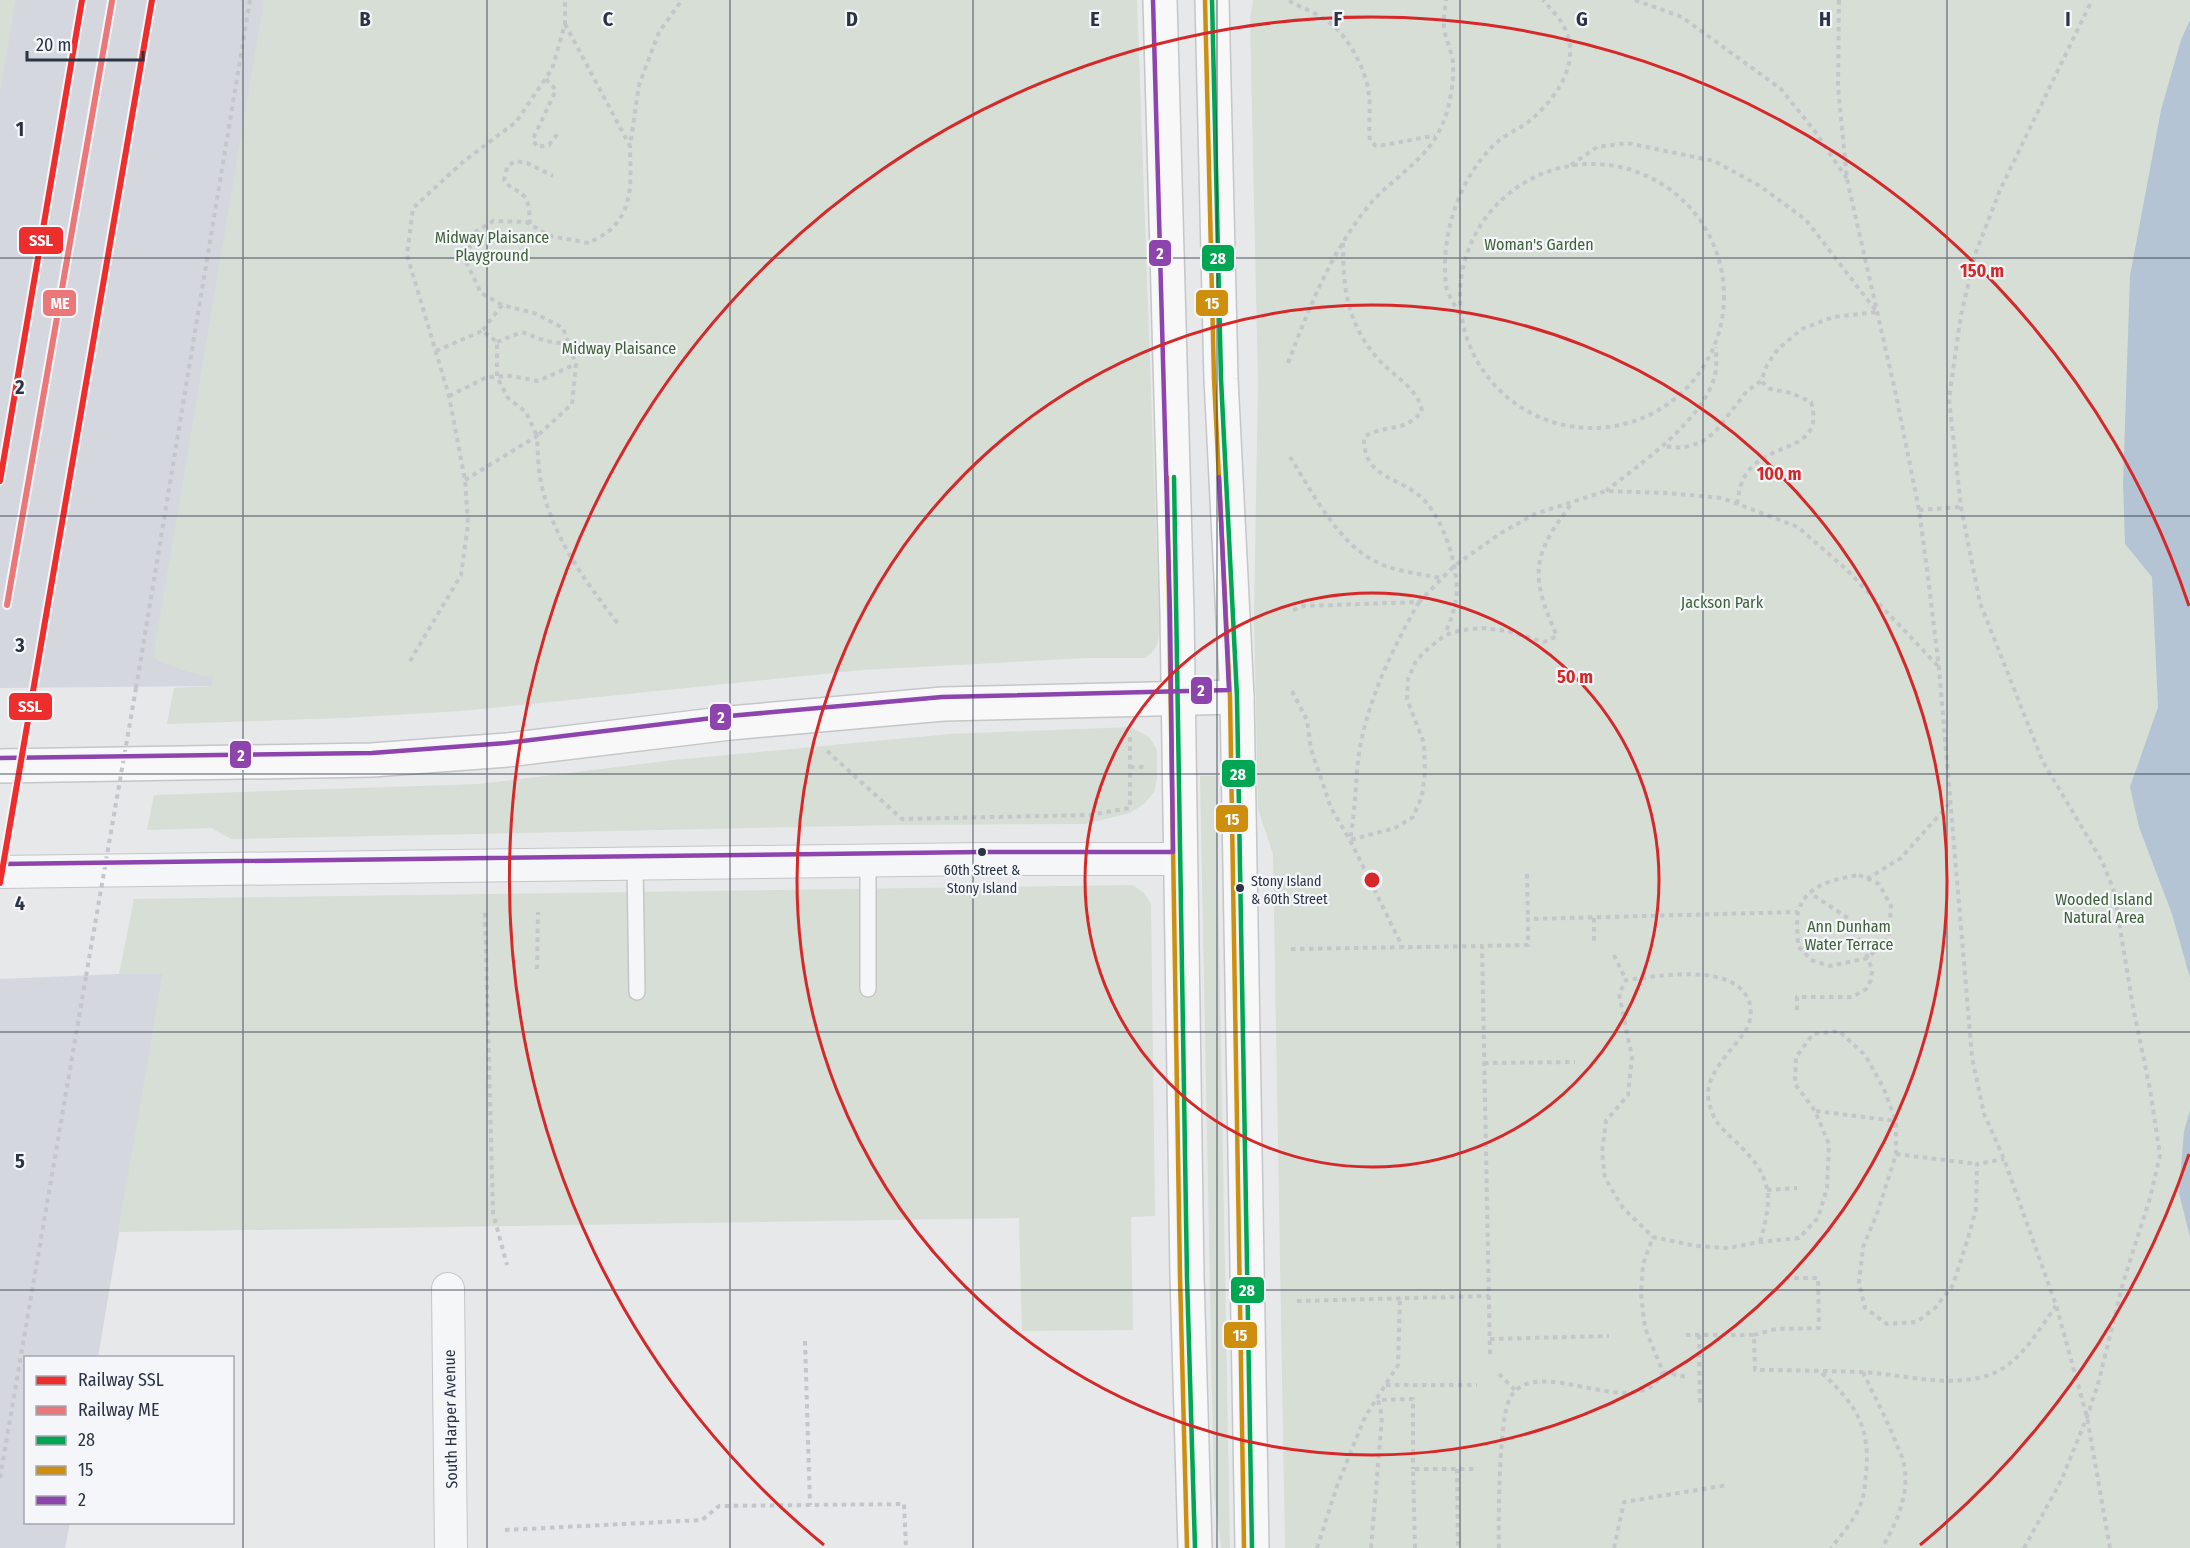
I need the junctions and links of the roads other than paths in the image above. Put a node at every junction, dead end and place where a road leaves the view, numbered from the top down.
1 (1160, 0) edge
2 (1212, 0) edge
3 (1237, 697) junction
4 (1178, 699) junction
5 (0, 766) edge
6 (1181, 859) junction
7 (868, 861) junction
8 (635, 864) junction
9 (0, 872) edge
10 (868, 989) dead end
11 (637, 992) dead end
12 (448, 1289) dead end
13 (451, 1548) edge
14 (1195, 1548) edge
15 (1252, 1548) edge

1 - 4 main road
2 - 3 main road
3 - 4 main road
3 - 15 main road
4 - 5 main road
4 - 6 main road
6 - 7 street
6 - 14 main road
7 - 8 street
7 - 10 lane
8 - 9 street
8 - 11 lane
12 - 13 street, South Harper Avenue

